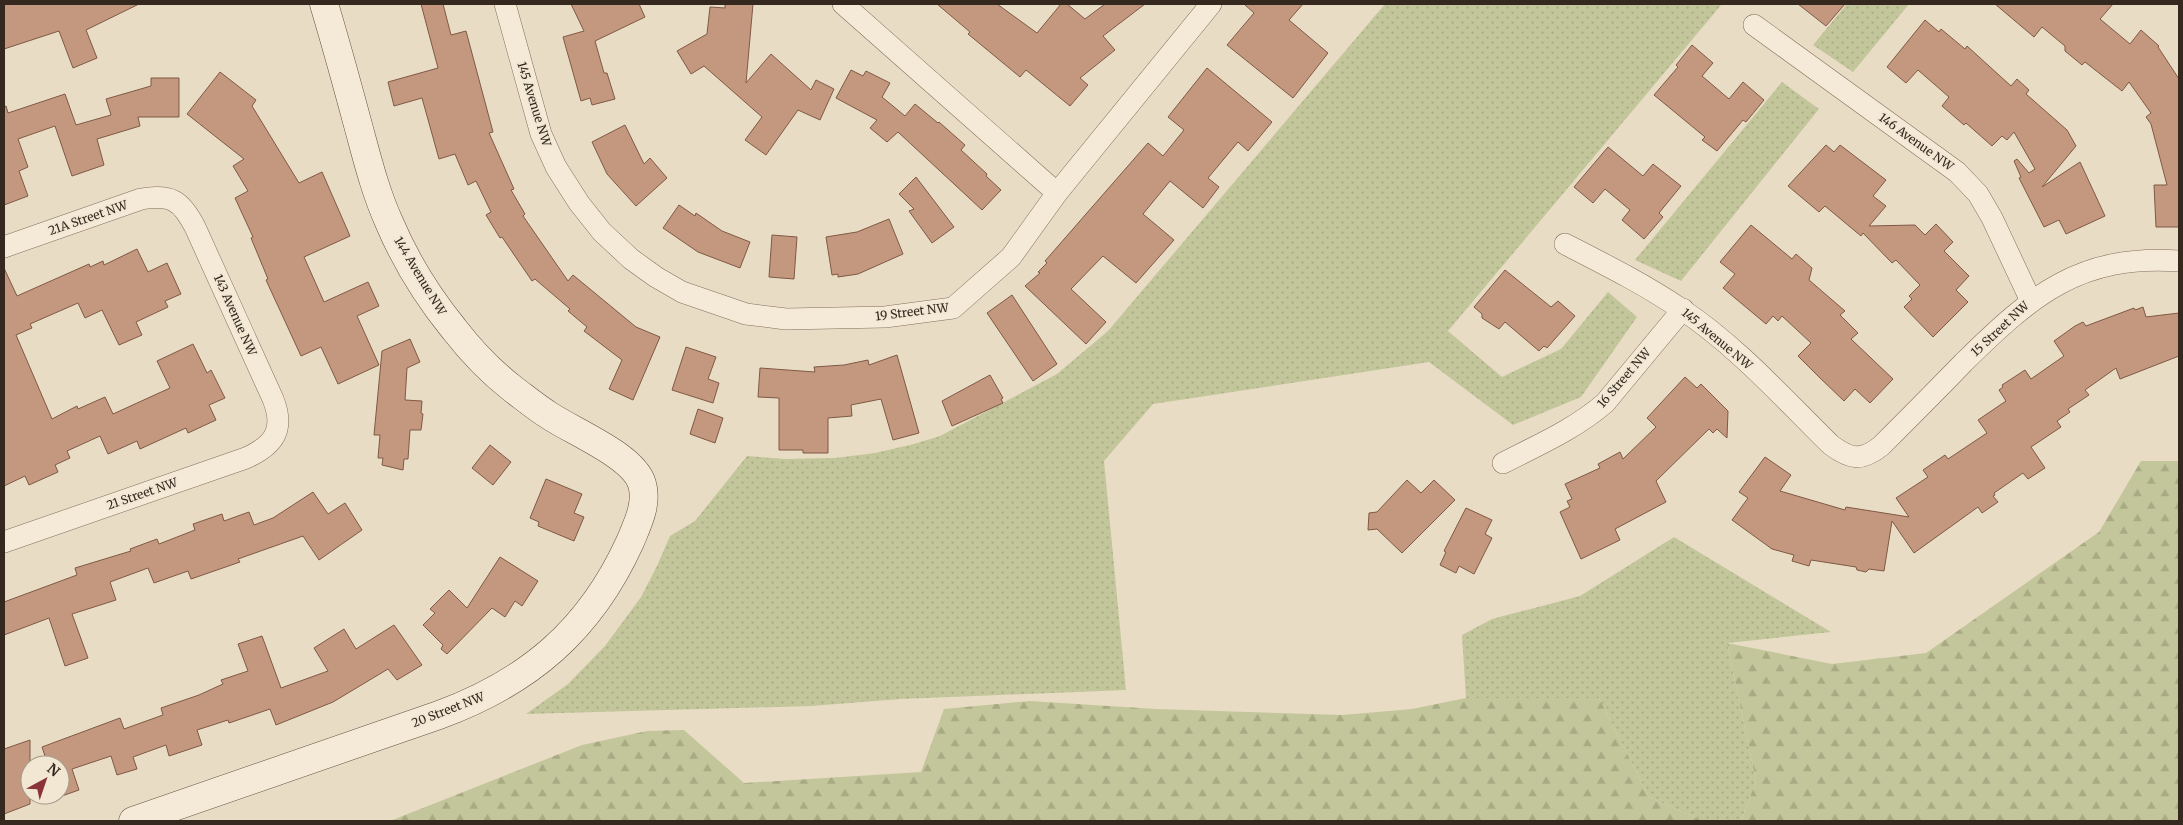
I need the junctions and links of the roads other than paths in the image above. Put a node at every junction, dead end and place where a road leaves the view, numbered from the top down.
1 (324, 4) edge
2 (505, 4) edge
3 (843, 4) edge
4 (1211, 4) edge
5 (1754, 25) dead end
6 (1057, 193) junction
7 (174, 200) joint
8 (1565, 244) dead end
9 (4, 248) edge
10 (2179, 262) edge
11 (2031, 301) junction
12 (1682, 309) junction
13 (746, 314) joint
14 (275, 438) joint
15 (1852, 457) joint
16 (1503, 463) dead end
17 (632, 468) joint
18 (4, 542) edge
19 (134, 821) edge

1 - 17 street, 144 Avenue NW
2 - 13 street, 145 Avenue NW
3 - 6 street
4 - 6 street, 19 Street NW
5 - 11 street, 146 Avenue NW
6 - 13 street, 19 Street NW
7 - 9 street, 21A Street NW
7 - 14 street, 143 Avenue NW
8 - 12 street, 145 Avenue NW
10 - 11 street, 15 Street NW
11 - 15 street, 15 Street NW
12 - 15 street, 145 Avenue NW
12 - 16 street, 16 Street NW
14 - 18 street, 21 Street NW
17 - 19 street, 20 Street NW

